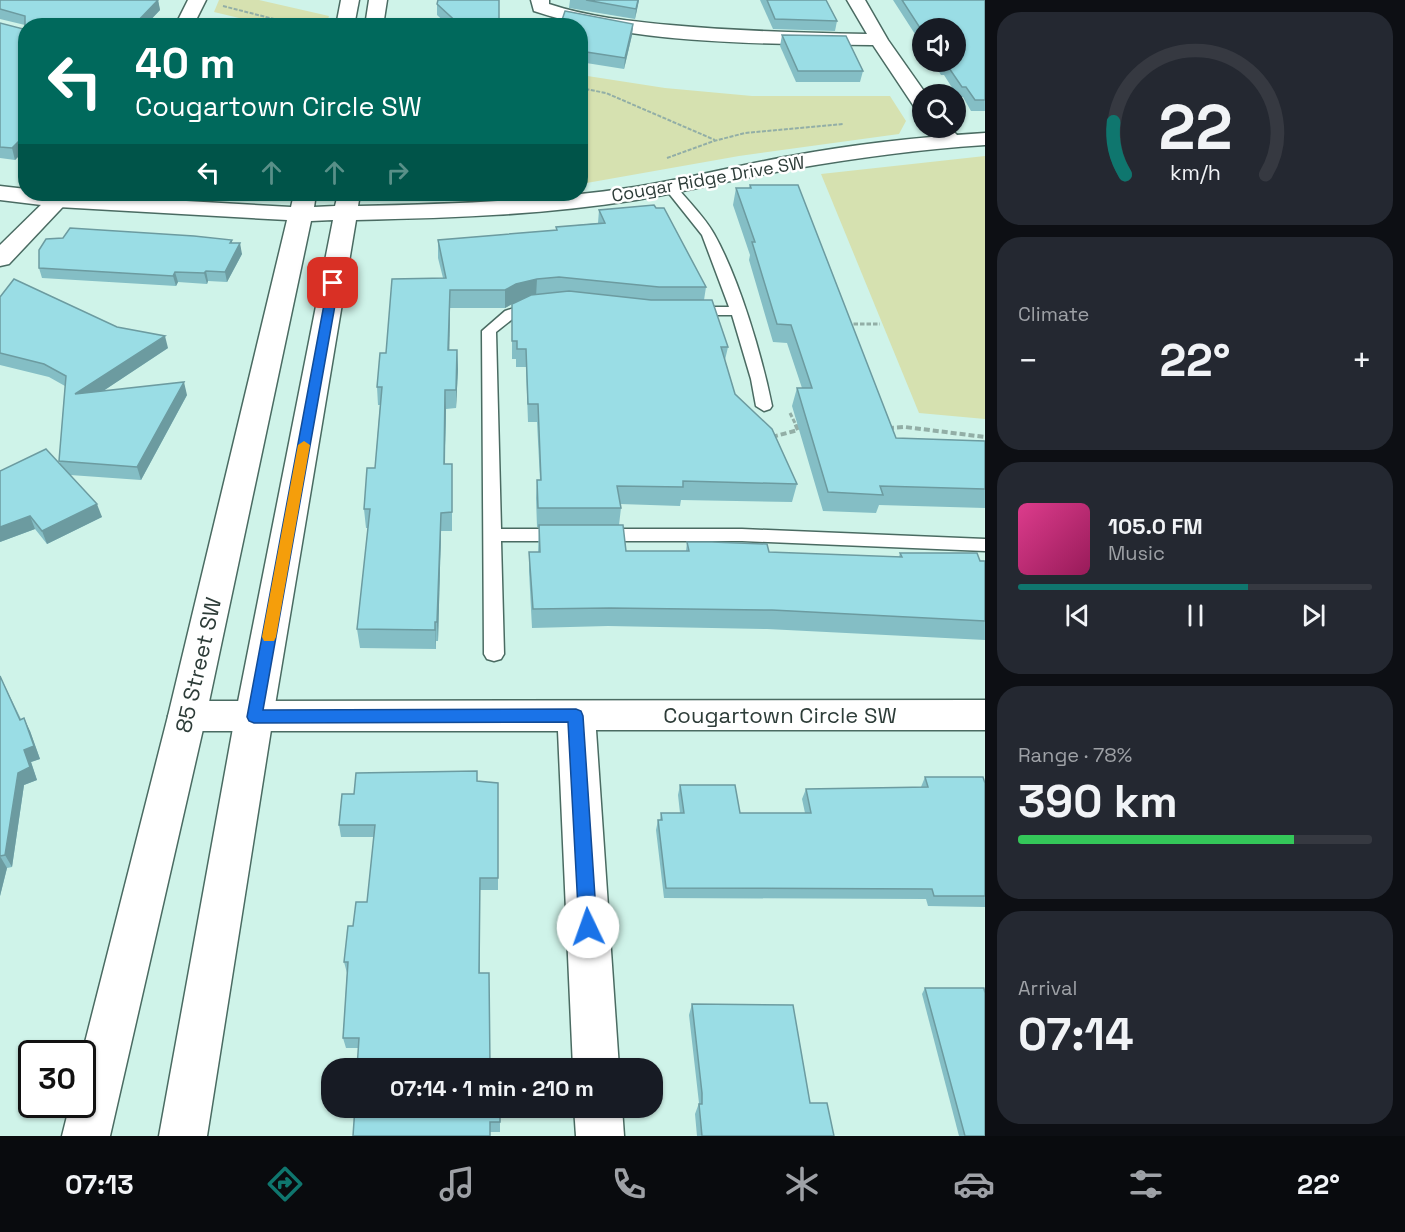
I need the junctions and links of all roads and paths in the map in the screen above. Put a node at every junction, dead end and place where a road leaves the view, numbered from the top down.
1 (196, 0) edge
2 (350, 0) edge
3 (378, 0) edge
4 (540, 0) edge
5 (856, 0) edge
6 (217, 4) dead end
7 (187, 18) edge
8 (270, 18) edge
9 (347, 18) edge
10 (375, 18) edge
11 (580, 18) edge
12 (588, 19) edge
13 (879, 40) junction
14 (912, 89) edge
15 (588, 90) edge
16 (966, 137) edge
17 (923, 138) edge
18 (985, 139) edge
19 (715, 140) dead end
20 (669, 186) junction
21 (0, 193) edge
22 (18, 194) edge
23 (588, 199) edge
24 (57, 201) edge
25 (199, 201) edge
26 (576, 201) edge
27 (302, 204) edge
28 (348, 204) edge
29 (0, 259) edge
30 (547, 304) edge
31 (672, 311) edge
32 (737, 311) junction
33 (846, 324) edge
34 (880, 324) dead end
35 (764, 406) joint
36 (807, 429) edge
37 (883, 429) edge
38 (798, 430) junction
39 (985, 437) edge
40 (767, 438) edge
41 (494, 536) junction
42 (985, 545) edge
43 (494, 654) dead end
44 (985, 715) edge
45 (186, 716) junction
46 (576, 716) junction
47 (254, 717) junction
48 (595, 1058) edge
49 (599, 1118) edge
50 (86, 1136) edge
51 (183, 1136) edge
52 (600, 1136) edge

1 - 7 street
2 - 9 street
3 - 10 street
4 - 11 street
5 - 13 street
6 - 8 path
12 - 13 street
13 - 14 street
15 - 19 path
16 - 18 street, Cougar Ridge Drive SW
17 - 20 street, Cougar Ridge Drive SW
20 - 23 street, Cougar Ridge Drive SW
20 - 32 lane
21 - 22 street, Cougar Ridge Drive SW
24 - 29 street
25 - 27 street, Cougar Ridge Drive SW
26 - 28 street, Cougar Ridge Drive SW
27 - 28 street, Cougar Ridge Drive SW
27 - 45 street, 85 Street SW
28 - 47 street
30 - 41 lane
31 - 32 lane
32 - 35 lane
33 - 34 path
35 - 38 path
36 - 38 path
37 - 39 path
38 - 40 path
41 - 42 lane
41 - 43 lane
44 - 46 street, Cougartown Circle SW
45 - 47 street, Cougartown Circle SW
45 - 50 street, 85 Street SW
46 - 47 street, Cougartown Circle SW
46 - 48 street
47 - 51 street
49 - 52 street

